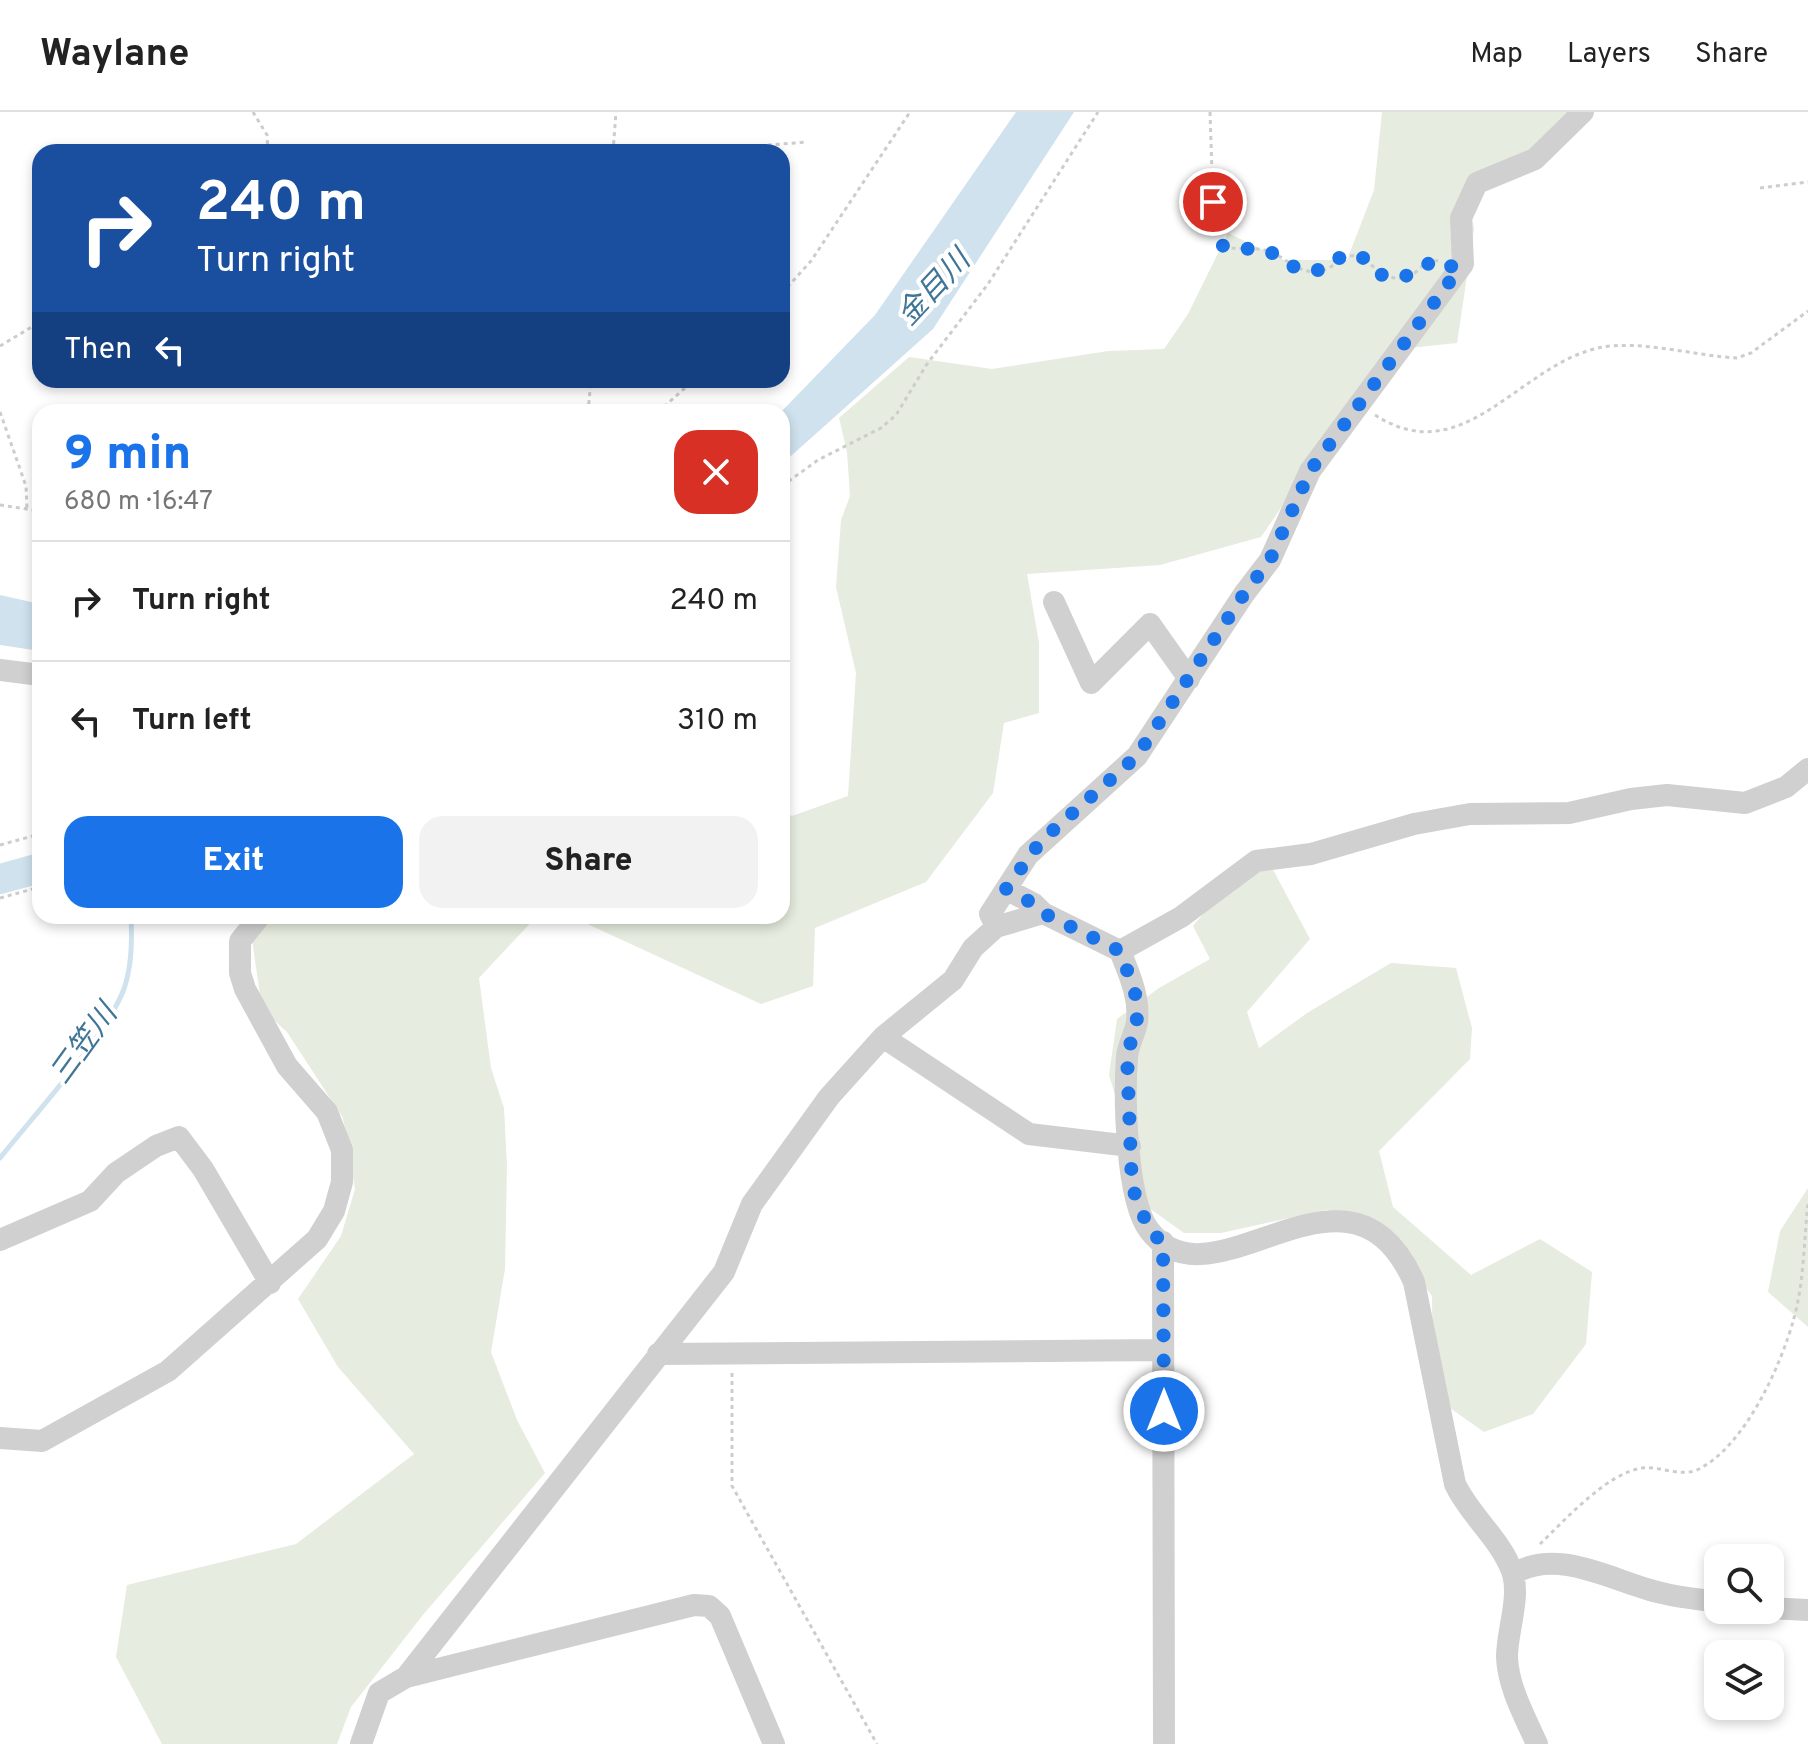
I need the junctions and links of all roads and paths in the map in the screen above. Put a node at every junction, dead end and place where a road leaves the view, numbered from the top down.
1 (253, 112) edge
2 (616, 112) edge
3 (910, 112) edge
4 (1098, 112) edge
5 (1210, 112) edge
6 (1583, 112) edge
7 (807, 142) dead end
8 (268, 144) edge
9 (614, 144) edge
10 (782, 144) edge
11 (1808, 182) edge
12 (1760, 188) dead end
13 (1459, 269) junction
14 (790, 284) edge
15 (1808, 311) edge
16 (32, 327) edge
17 (0, 346) edge
18 (685, 388) edge
19 (667, 404) edge
20 (1358, 404) junction
21 (0, 412) edge
22 (790, 480) edge
23 (0, 505) edge
24 (27, 509) junction
25 (32, 510) edge
26 (1054, 602) dead end
27 (0, 670) edge
28 (32, 674) edge
29 (1189, 679) junction
30 (1808, 769) edge
31 (32, 836) edge
32 (0, 845) edge
33 (32, 889) edge
34 (1006, 889) junction
35 (0, 898) edge
36 (1043, 913) junction
37 (254, 924) edge
38 (996, 927) junction
39 (1120, 951) junction
40 (883, 1037) junction
41 (1130, 1146) junction
42 (1808, 1203) edge
43 (0, 1240) edge
44 (1163, 1242) junction
45 (270, 1283) junction
46 (1163, 1350) junction
47 (732, 1353) junction
48 (658, 1354) junction
49 (0, 1438) edge
50 (1520, 1569) junction
51 (1704, 1600) edge
52 (1784, 1609) edge
53 (1808, 1610) edge
54 (406, 1677) junction
55 (361, 1744) edge
56 (774, 1744) edge
57 (877, 1744) edge
58 (1164, 1744) edge
59 (1537, 1744) edge

1 - 8 path
2 - 9 path
3 - 14 path
4 - 22 path
5 - 13 path
6 - 13 street
7 - 10 path
11 - 12 path
13 - 20 street
15 - 20 path
16 - 17 path
18 - 19 path
20 - 29 street
21 - 24 path
23 - 24 path
24 - 25 path
26 - 29 street
27 - 28 street
29 - 34 street
30 - 39 street
31 - 32 path
33 - 35 path
34 - 36 street
34 - 38 street
36 - 38 street
36 - 39 street
37 - 45 street
38 - 40 street
39 - 41 street
40 - 41 street
40 - 48 street
41 - 44 street
42 - 50 path
43 - 45 street
44 - 46 street
44 - 50 street
45 - 49 street
46 - 47 street
46 - 58 street
47 - 48 street
47 - 57 path
48 - 54 street
50 - 51 street
50 - 59 street
52 - 53 street
54 - 55 street
54 - 56 street

